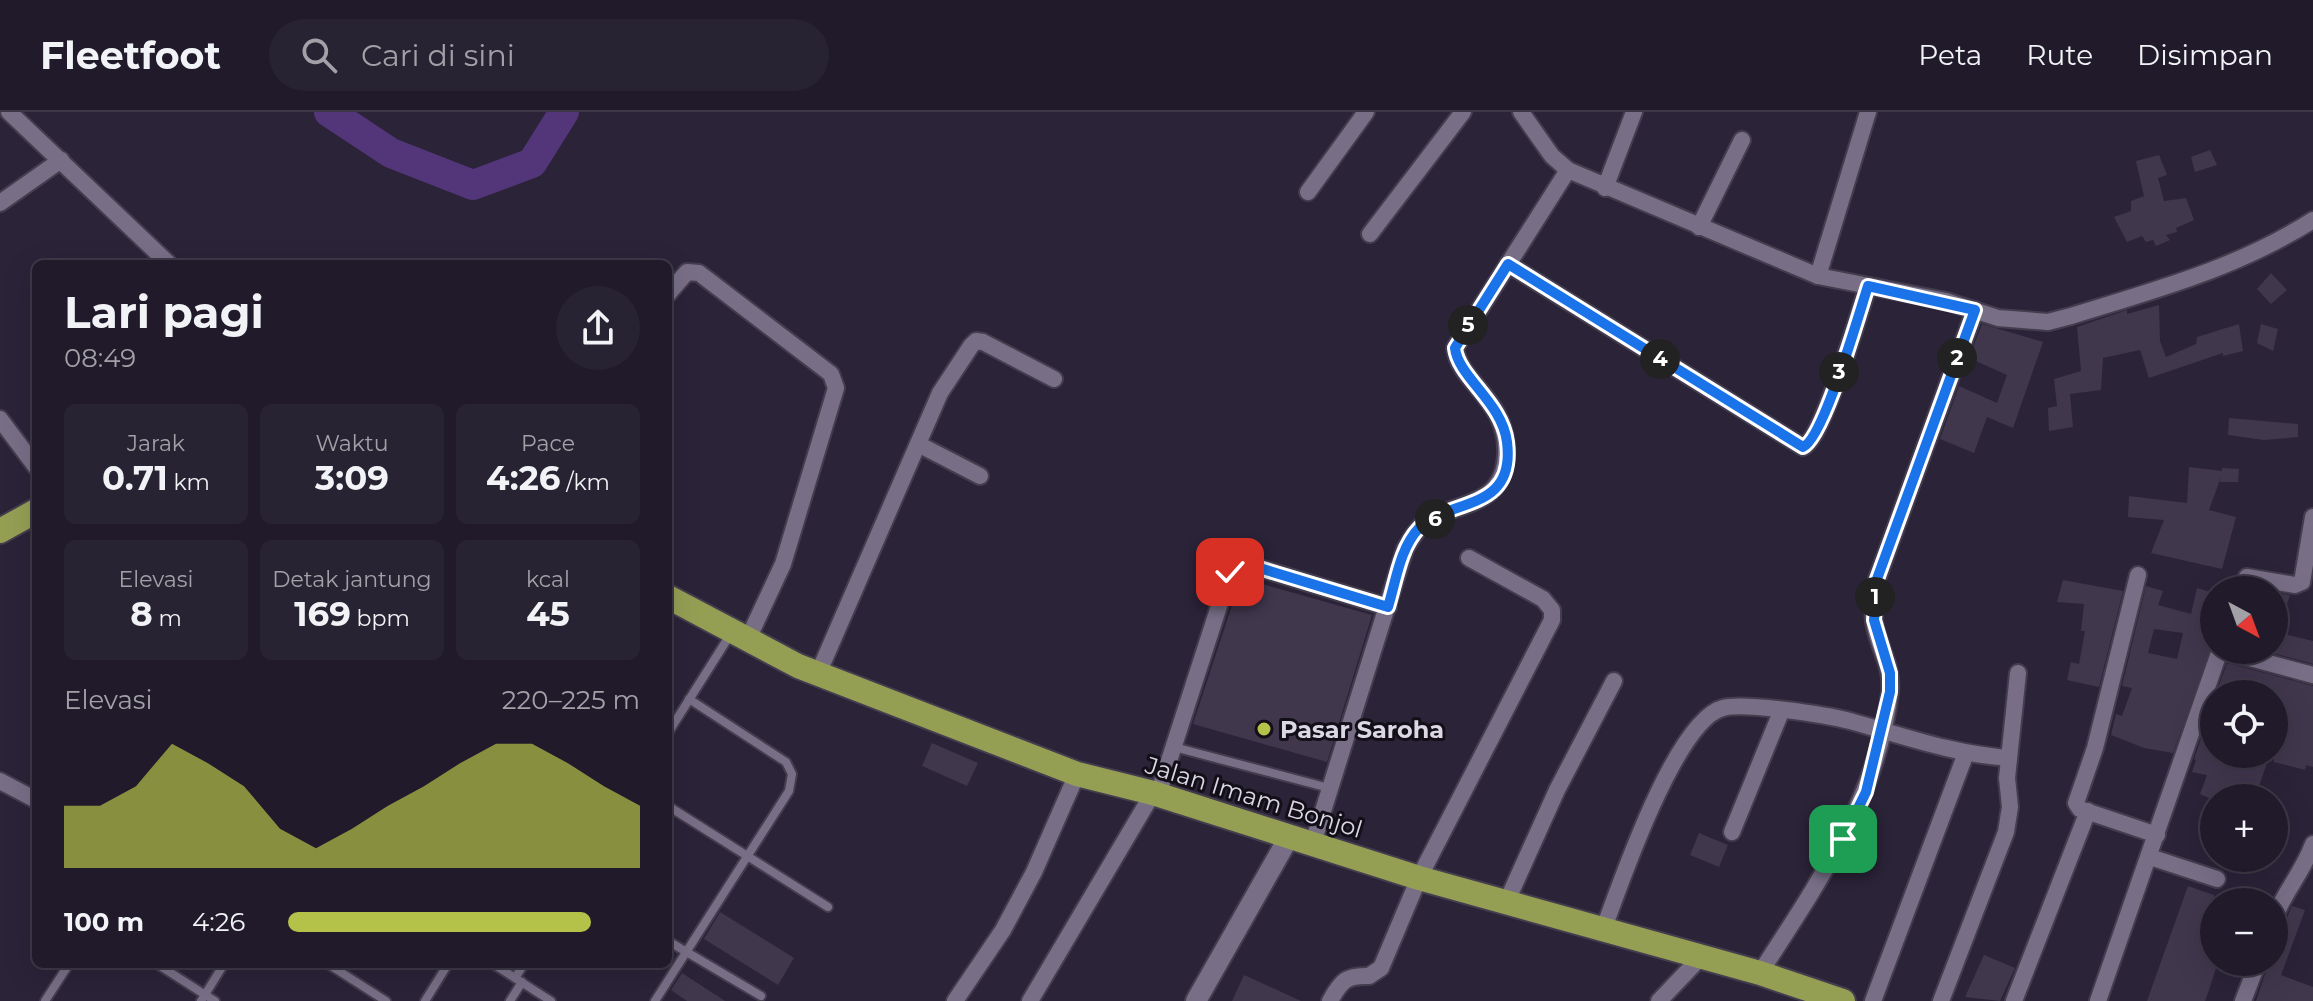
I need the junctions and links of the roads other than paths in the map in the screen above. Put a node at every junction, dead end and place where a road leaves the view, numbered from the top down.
1 (9, 112) edge
2 (1366, 112) edge
3 (1463, 112) edge
4 (1521, 112) edge
5 (1634, 112) edge
6 (1868, 112) edge
7 (1742, 140) dead end
8 (61, 160) junction
9 (1568, 170) junction
10 (1605, 188) junction
11 (1308, 192) dead end
12 (0, 203) edge
13 (2313, 220) edge
14 (1699, 227) junction
15 (1370, 234) dead end
16 (165, 260) edge
17 (1508, 264) junction
18 (1818, 276) junction
19 (1868, 286) junction
20 (672, 289) edge
21 (1975, 310) junction
22 (1054, 379) dead end
23 (0, 419) edge
24 (918, 444) junction
25 (32, 462) edge
26 (980, 476) dead end
27 (32, 513) edge
28 (2313, 517) edge
29 (2, 525) edge
30 (1469, 558) dead end
31 (2138, 575) dead end
32 (2288, 584) edge
33 (672, 599) edge
34 (1388, 607) junction
35 (740, 635) junction
36 (2215, 664) edge
37 (2272, 664) edge
38 (2018, 673) dead end
39 (818, 674) junction
40 (2313, 675) edge
41 (1614, 681) dead end
42 (689, 699) junction
43 (1781, 712) junction
44 (672, 727) edge
45 (1882, 732) junction
46 (1174, 747) junction
47 (1966, 753) junction
48 (2009, 758) junction
49 (1077, 774) junction
50 (0, 781) edge
51 (1329, 788) junction
52 (1156, 794) junction
53 (32, 798) edge
54 (672, 808) edge
55 (2088, 811) junction
56 (1732, 832) dead end
57 (2157, 835) junction
58 (1301, 840) junction
59 (2313, 844) edge
60 (748, 856) junction
61 (2150, 857) junction
62 (1419, 878) junction
63 (2217, 879) dead end
64 (2288, 888) edge
65 (1507, 901) junction
66 (828, 907) dead end
67 (1604, 928) junction
68 (672, 943) edge
69 (686, 952) junction
70 (1699, 959) junction
71 (67, 968) edge
72 (162, 968) edge
73 (222, 968) edge
74 (334, 968) edge
75 (446, 968) edge
76 (499, 968) edge
77 (522, 968) edge
78 (1760, 973) junction
79 (2253, 976) edge
80 (518, 980) junction
81 (761, 996) dead end
82 (203, 998) edge
83 (48, 1000) edge
84 (215, 1001) edge
85 (386, 1001) edge
86 (425, 1001) edge
87 (510, 1001) edge
88 (551, 1001) edge
89 (655, 1001) edge
90 (955, 1001) edge
91 (1030, 1001) edge
92 (1196, 1001) edge
93 (1330, 1001) edge
94 (1659, 1001) edge
95 (1843, 1001) edge
96 (1873, 1001) edge
97 (1941, 1001) edge
98 (2014, 1001) edge
99 (2098, 1001) edge
100 (2243, 1001) edge

1 - 8 street
2 - 11 street
3 - 15 street
4 - 9 street
5 - 10 street
6 - 18 street
7 - 14 street
8 - 12 street
8 - 16 street
9 - 10 street
9 - 17 street
10 - 14 street
13 - 21 street
14 - 18 street
17 - 19 street
17 - 34 street
18 - 19 street
19 - 21 street
20 - 35 street
21 - 45 street
22 - 24 street
23 - 25 street
24 - 26 street
24 - 39 street
27 - 29 highway
28 - 32 street
30 - 62 street
31 - 55 street
33 - 35 highway, Jalan Imam Bonjol
34 - 46 street
34 - 51 street
35 - 39 highway, Jalan Imam Bonjol
35 - 42 lane
36 - 57 street
37 - 40 street
38 - 48 street
39 - 49 highway, Jalan Imam Bonjol
41 - 65 street
42 - 44 lane
42 - 60 lane
43 - 45 street
43 - 56 street
43 - 67 street
45 - 47 street
45 - 78 street
46 - 51 lane
46 - 52 street
47 - 48 street
47 - 96 street
48 - 97 street
49 - 52 highway, Jalan Imam Bonjol
49 - 90 street
50 - 53 street
51 - 58 street
52 - 58 highway, Jalan Imam Bonjol
52 - 91 street
54 - 60 lane
55 - 57 street
55 - 98 street
57 - 61 street
58 - 62 highway, Jalan Imam Bonjol
58 - 92 street
59 - 64 street
60 - 66 lane
60 - 69 lane
61 - 63 street
61 - 99 street
62 - 65 highway, Jalan Imam Bonjol
62 - 93 street
65 - 67 highway, Jalan Imam Bonjol
67 - 70 highway, Jalan Imam Bonjol
68 - 69 lane
69 - 81 lane
69 - 89 lane
70 - 78 highway, Jalan Imam Bonjol
70 - 94 street
71 - 83 lane
72 - 82 lane
73 - 82 lane
74 - 85 lane
75 - 86 lane
76 - 80 lane
77 - 80 lane
78 - 95 highway, Jalan Imam Bonjol
79 - 100 street
80 - 87 lane
80 - 88 lane
82 - 84 lane

